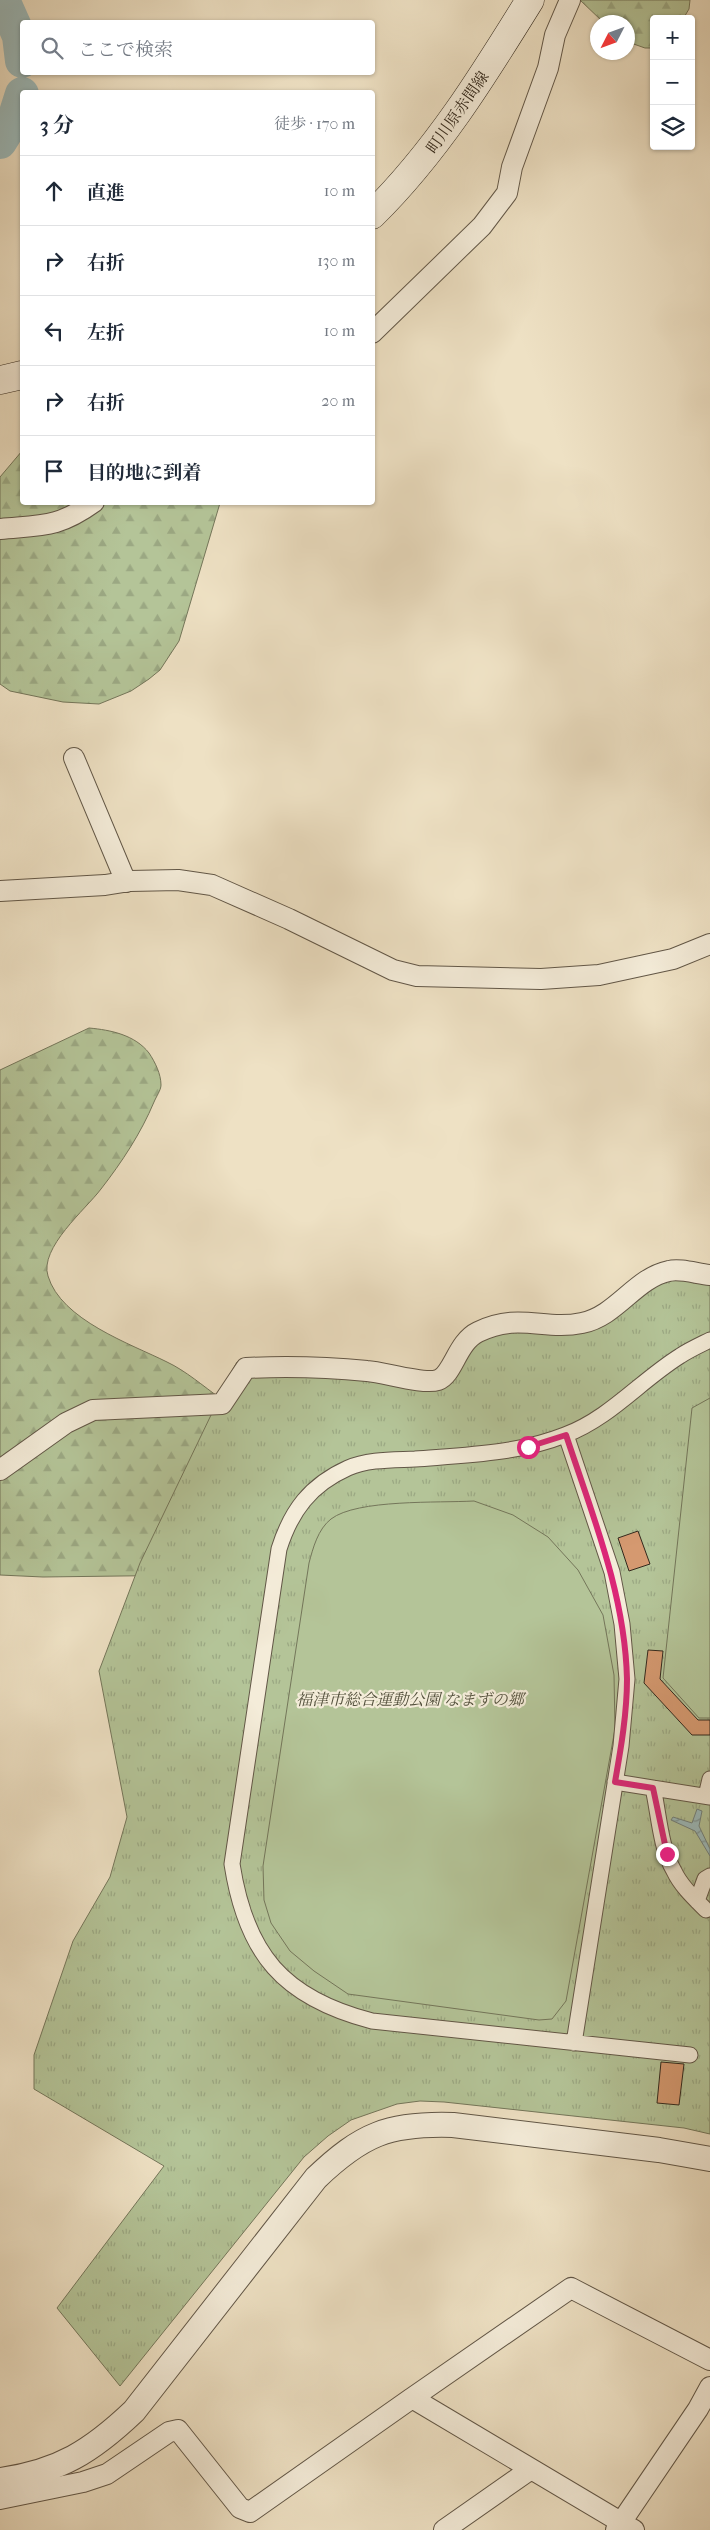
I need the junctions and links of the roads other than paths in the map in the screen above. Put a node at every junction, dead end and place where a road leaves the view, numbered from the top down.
1 (530, 0) edge
2 (570, 0) edge
3 (375, 212) edge
4 (375, 330) edge
5 (20, 375) edge
6 (0, 380) edge
7 (90, 505) edge
8 (0, 529) edge
9 (74, 758) dead end
10 (126, 882) junction
11 (0, 891) edge
12 (710, 944) edge
13 (710, 1275) edge
14 (710, 1340) edge
15 (566, 1435) junction
16 (0, 1470) edge
17 (710, 1779) edge
18 (615, 1782) junction
19 (653, 1788) junction
20 (708, 1796) edge
21 (710, 1876) edge
22 (574, 2042) junction
23 (690, 2055) dead end
24 (710, 2159) edge
25 (710, 2360) edge
26 (710, 2387) edge
27 (412, 2398) junction
28 (531, 2469) junction
29 (0, 2480) edge
30 (0, 2499) edge
31 (624, 2528) edge
32 (444, 2530) edge

1 - 3 main road, 町川原赤間線
2 - 4 street
5 - 6 main road
7 - 8 street
9 - 10 street
10 - 11 street
10 - 12 street
13 - 16 street
14 - 15 street
15 - 18 street
15 - 22 street
17 - 20 street
18 - 19 street
18 - 22 street
19 - 20 street
19 - 21 street
22 - 23 street
24 - 29 street
25 - 27 street
26 - 31 street
27 - 28 street
27 - 30 street
28 - 31 street
28 - 32 street

